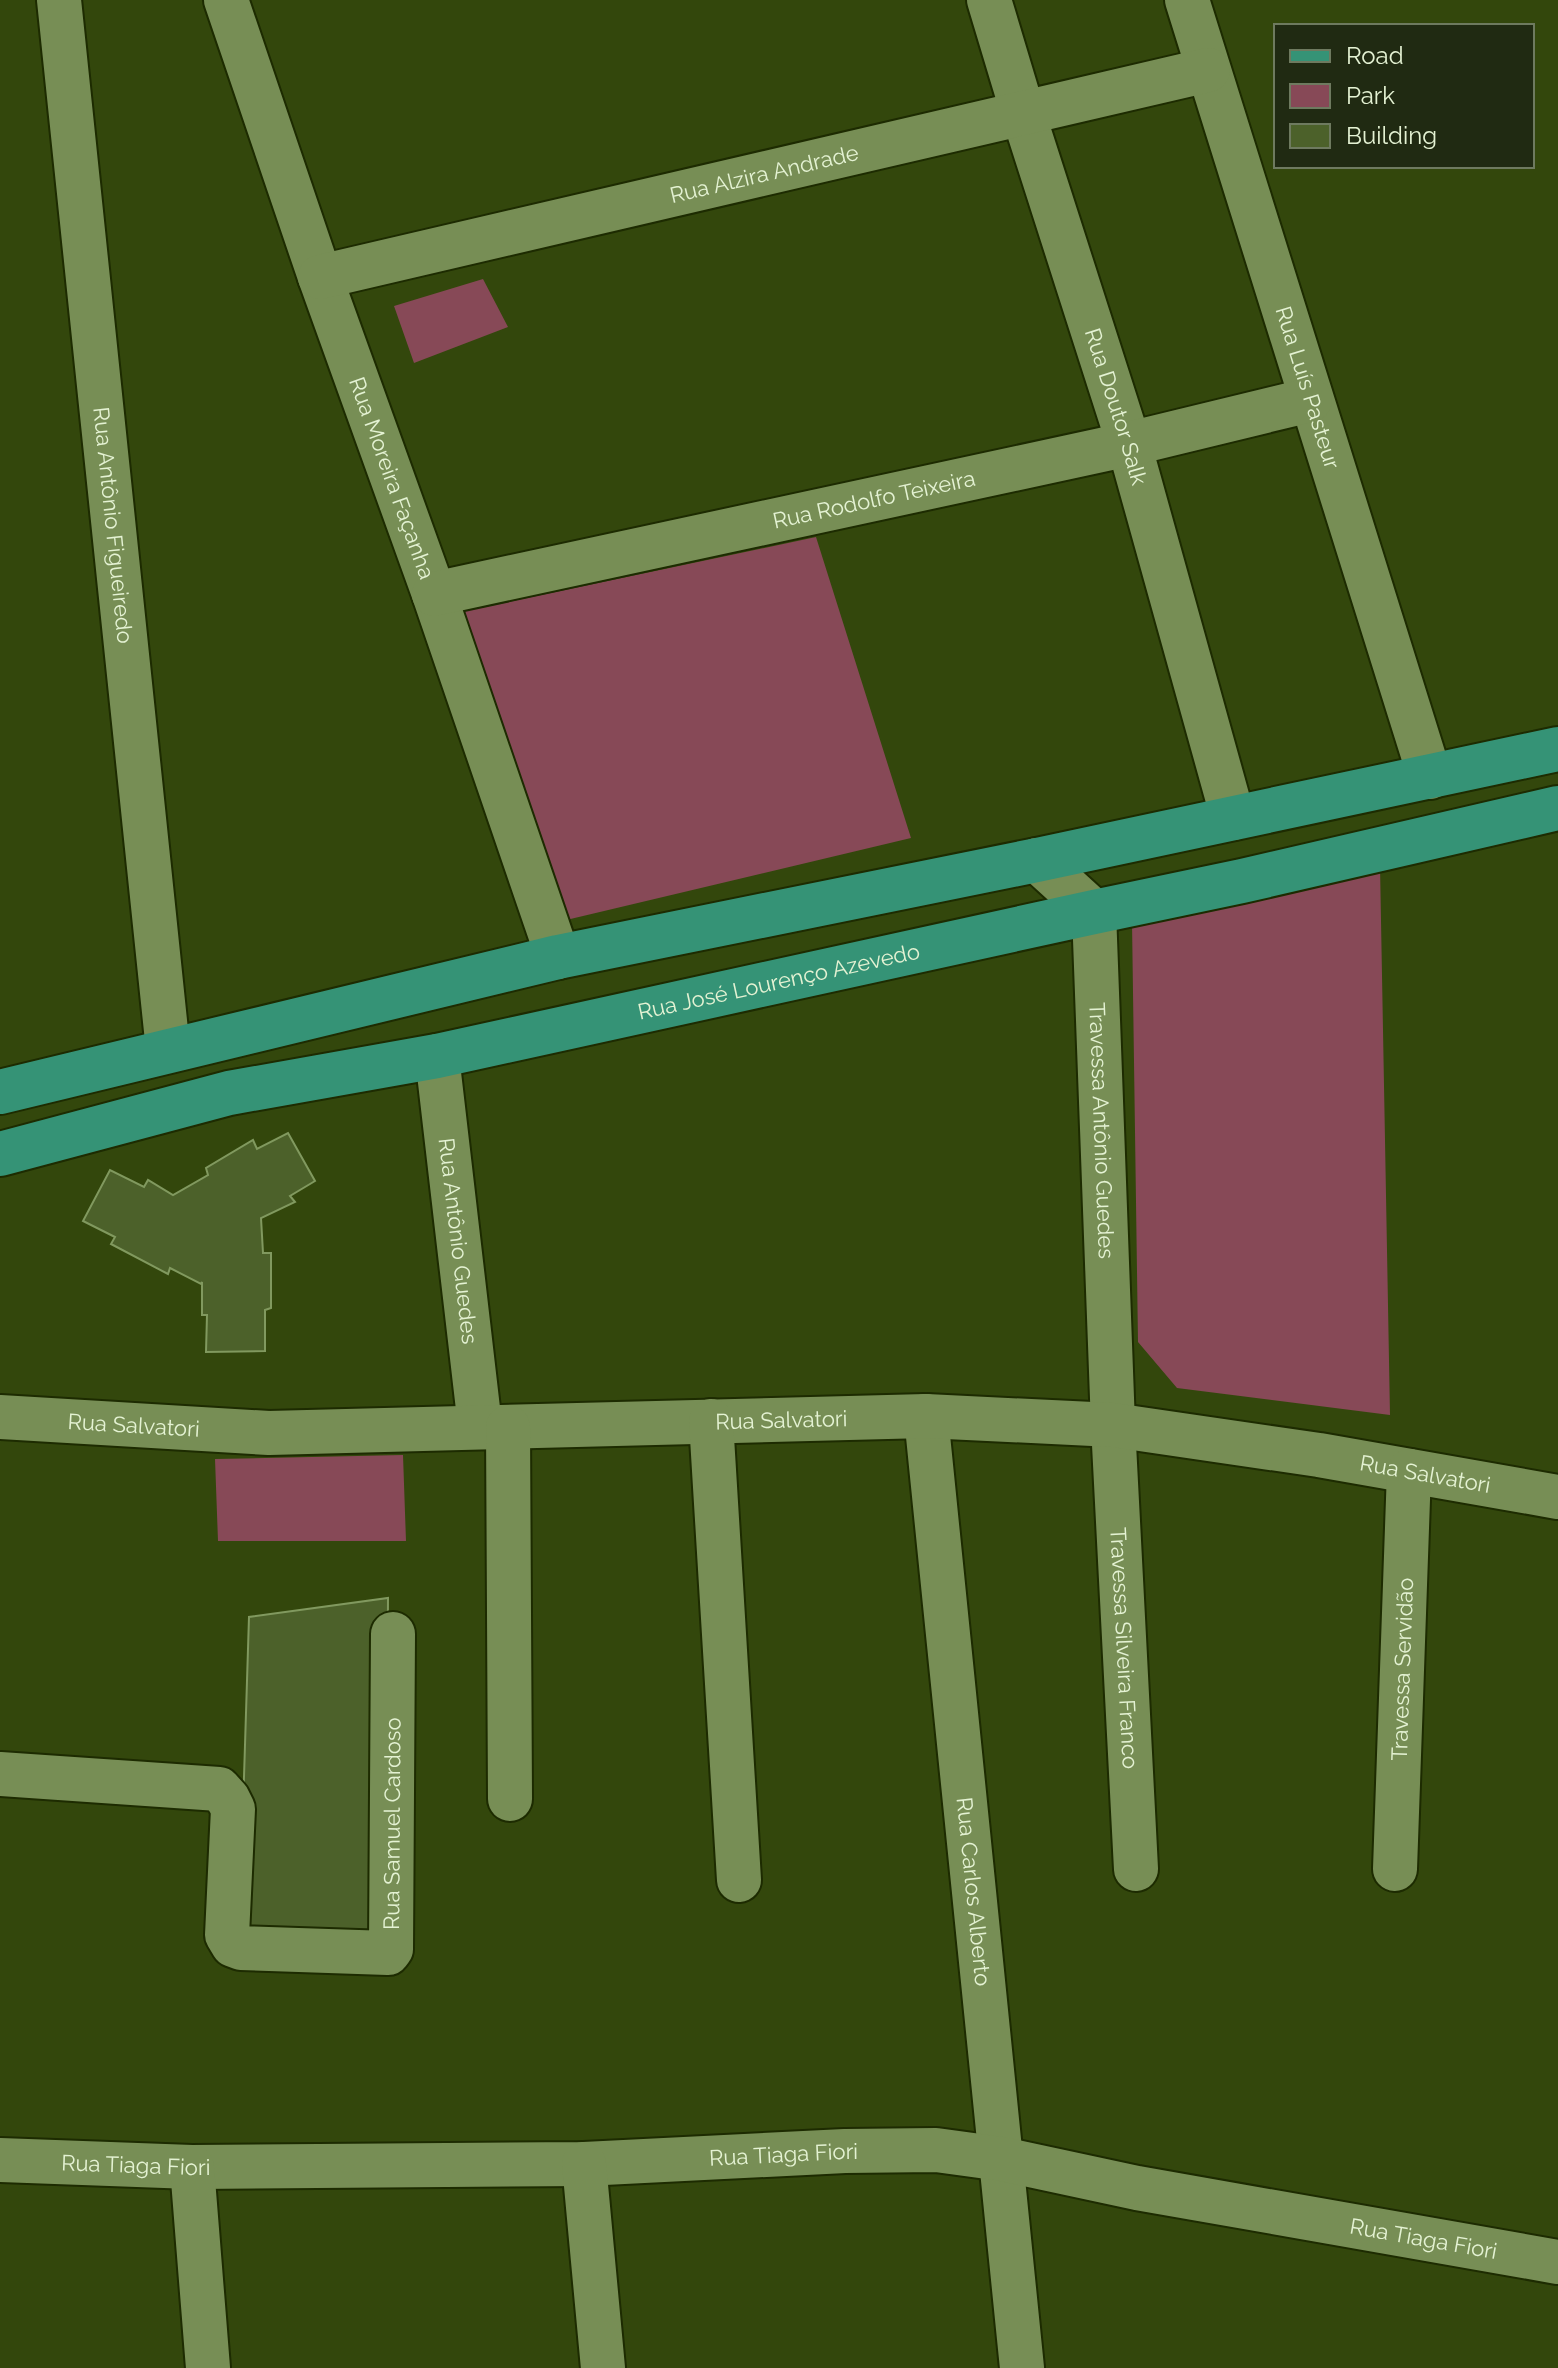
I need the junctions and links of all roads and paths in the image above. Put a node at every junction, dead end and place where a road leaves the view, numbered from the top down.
1 (59, 0) edge
2 (226, 0) edge
3 (989, 0) edge
4 (1187, 0) edge
5 (1208, 70) junction
6 (1023, 113) junction
7 (320, 277) junction
8 (1310, 400) junction
9 (1129, 444) junction
10 (434, 594) junction
11 (1558, 749) edge
12 (1430, 777) junction
13 (1558, 808) edge
14 (1233, 818) junction
15 (1037, 860) junction
16 (1094, 912) junction
17 (558, 957) junction
18 (168, 1050) junction
19 (437, 1056) junction
20 (0, 1092) edge
21 (0, 1154) edge
22 (926, 1416) junction
23 (0, 1417) edge
24 (711, 1421) junction
25 (1113, 1425) junction
26 (494, 1426) junction
27 (1409, 1471) junction
28 (1558, 1497) edge
29 (393, 1634) dead end
30 (0, 1774) edge
31 (510, 1799) dead end
32 (1136, 1869) dead end
33 (1395, 1869) dead end
34 (739, 1880) dead end
35 (1002, 2159) junction
36 (0, 2160) edge
37 (584, 2164) junction
38 (192, 2167) junction
39 (1558, 2262) edge
40 (208, 2368) edge
41 (603, 2368) edge
42 (1022, 2368) edge

1 - 18 street, Rua Antônio Figueiredo
2 - 7 street, Rua Moreira Façanha
3 - 6 street, Rua Doutor Salk
4 - 5 street, Rua Luís Pasteur
5 - 6 street, Rua Alzira Andrade
5 - 8 street, Rua Luís Pasteur
6 - 7 street, Rua Alzira Andrade
6 - 9 street, Rua Doutor Salk
7 - 10 street, Rua Moreira Façanha
8 - 9 street, Rua Rodolfo Teixeira
8 - 12 street, Rua Luís Pasteur
9 - 10 street, Rua Rodolfo Teixeira
9 - 14 street, Rua Doutor Salk
10 - 17 street, Rua Moreira Façanha
11 - 12 main road
12 - 14 main road
13 - 16 main road, Rua José Lourenço Azevedo
14 - 15 main road
15 - 16 street
15 - 17 main road
16 - 19 main road, Rua José Lourenço Azevedo
16 - 25 street, Travessa Antônio Guedes
17 - 18 main road
18 - 20 main road
19 - 21 main road, Rua José Lourenço Azevedo
19 - 26 street, Rua Antônio Guedes
22 - 24 street, Rua Salvatori
22 - 25 street, Rua Salvatori
22 - 35 street, Rua Carlos Alberto
23 - 26 street, Rua Salvatori
24 - 26 street, Rua Salvatori
24 - 34 street
25 - 27 street, Rua Salvatori
25 - 32 street, Travessa Silveira Franco
26 - 31 street, Rua Antônio Guedes
27 - 28 street, Rua Salvatori
27 - 33 street, Travessa Servidão
29 - 30 street, Rua Samuel Cardoso
35 - 37 street, Rua Tiaga Fiori
35 - 39 street, Rua Tiaga Fiori
35 - 42 street, Rua Carlos Alberto
36 - 38 street, Rua Tiaga Fiori
37 - 38 street, Rua Tiaga Fiori
37 - 41 street
38 - 40 street

